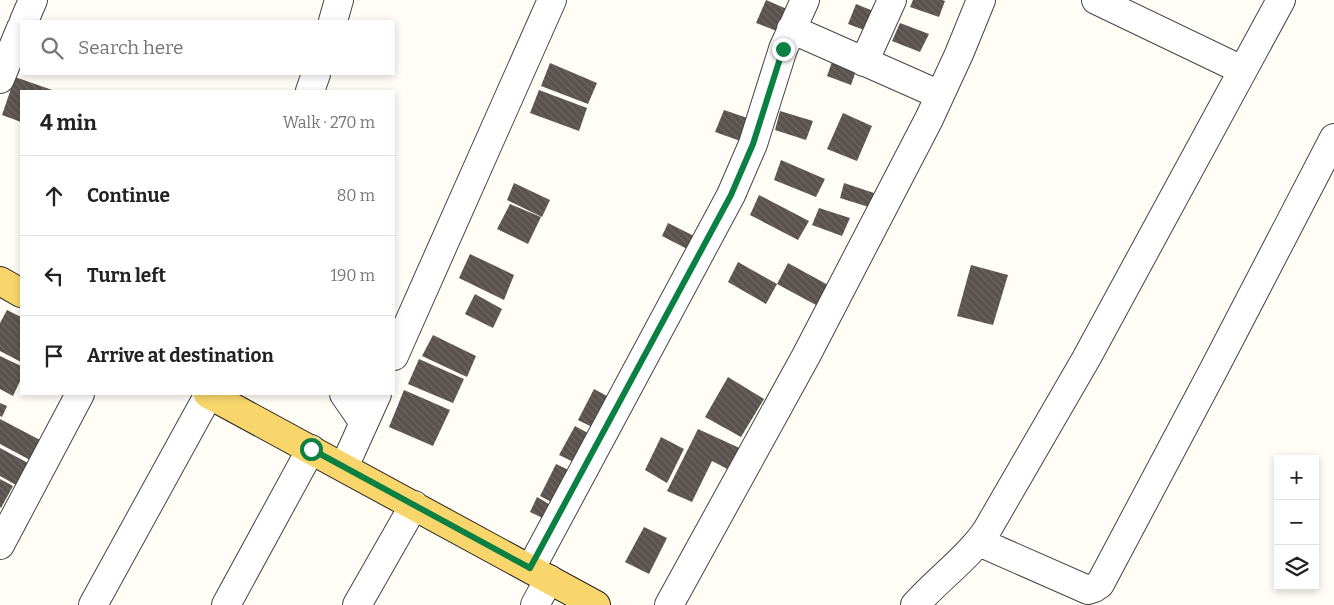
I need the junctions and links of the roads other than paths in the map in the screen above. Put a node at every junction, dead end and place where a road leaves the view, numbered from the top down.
1 (33, 0) edge
2 (339, 0) edge
3 (552, 0) edge
4 (805, 0) edge
5 (892, 0) edge
6 (981, 0) edge
7 (1096, 0) edge
8 (1281, 0) edge
9 (24, 20) edge
10 (332, 20) edge
11 (792, 28) junction
12 (20, 30) edge
13 (864, 62) junction
14 (1242, 70) junction
15 (316, 75) edge
16 (0, 79) edge
17 (310, 90) edge
18 (940, 96) junction
19 (1334, 138) edge
20 (395, 354) edge
21 (79, 395) edge
22 (207, 395) edge
23 (210, 395) edge
24 (345, 395) edge
25 (377, 395) edge
26 (364, 423) junction
27 (311, 449) junction
28 (344, 467) junction
29 (414, 505) junction
30 (979, 542) junction
31 (0, 545) edge
32 (540, 573) junction
33 (93, 605) edge
34 (226, 605) edge
35 (357, 605) edge
36 (535, 605) edge
37 (596, 605) edge
38 (669, 605) edge
39 (915, 605) edge

1 - 9 street
2 - 10 street
3 - 20 street
4 - 11 street
5 - 13 street
6 - 18 street
7 - 14 street
8 - 14 street
11 - 13 street
11 - 32 street
12 - 16 street
13 - 18 street
14 - 30 street
15 - 17 street
18 - 38 street
19 - 30 street
21 - 31 street
22 - 33 street
23 - 27 main road
24 - 26 street
25 - 26 street
26 - 28 street
27 - 28 main road
27 - 34 street
28 - 29 main road
29 - 32 main road
29 - 35 street
30 - 39 street
32 - 36 street
32 - 37 main road

